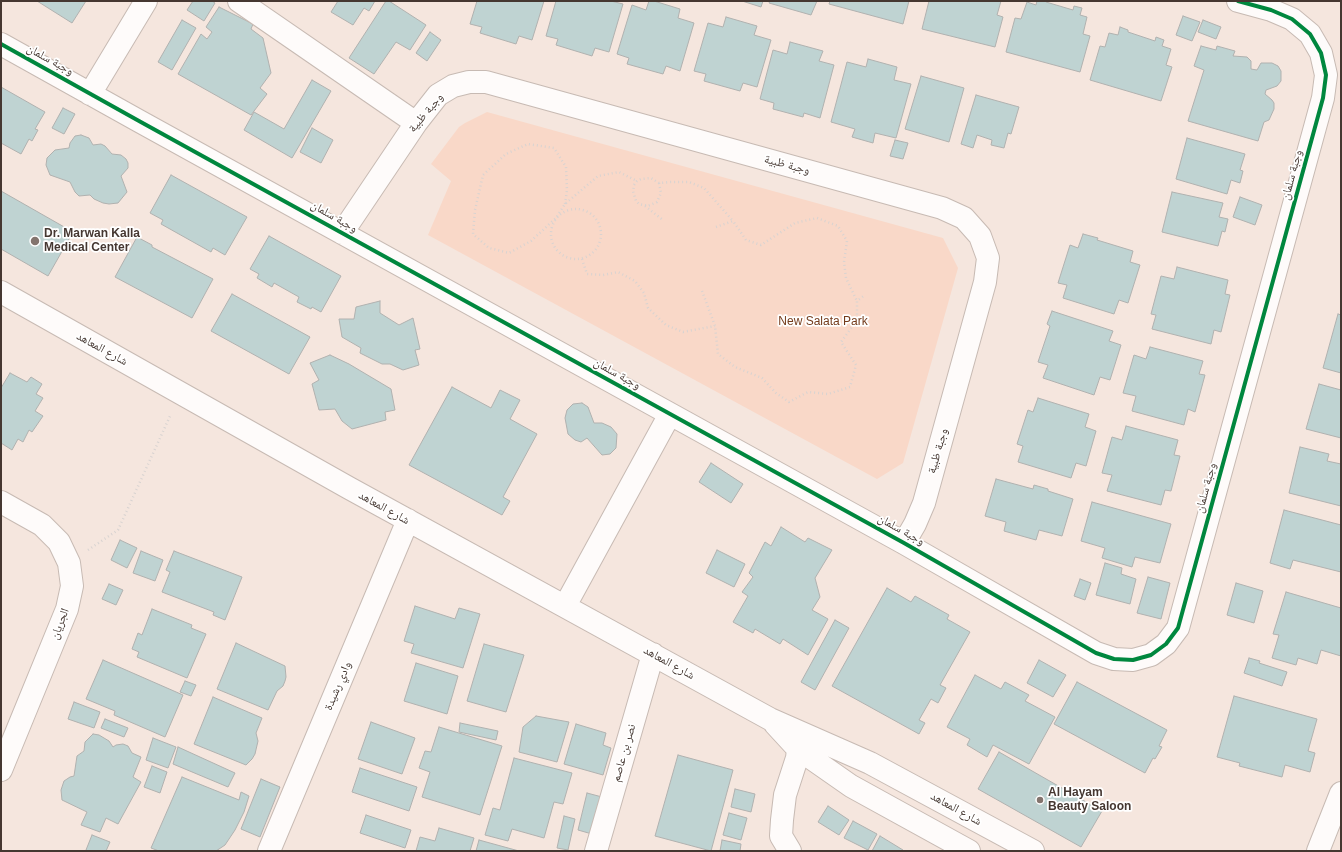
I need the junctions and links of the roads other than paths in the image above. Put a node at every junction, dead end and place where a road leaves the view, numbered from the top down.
1 (146, 1) edge
2 (239, 1) edge
3 (1238, 1) edge
4 (1, 44) edge
5 (90, 94) junction
6 (416, 123) junction
7 (342, 233) junction
8 (1, 292) edge
9 (670, 414) junction
10 (1, 502) edge
11 (408, 520) junction
12 (904, 543) junction
13 (565, 606) junction
14 (653, 654) junction
15 (770, 719) junction
16 (798, 750) junction
17 (1, 770) edge
18 (1341, 792) edge
19 (269, 851) edge
20 (596, 851) edge
21 (790, 851) edge
22 (969, 851) edge
23 (1033, 851) edge
24 (1318, 851) edge

1 - 5 street
2 - 6 street
3 - 12 street, وجبة سلمان
4 - 5 street, وجبة سلمان
5 - 7 street, وجبة سلمان
6 - 7 street, وجبة ظبية
6 - 12 street, وجبة ظبية
7 - 9 street, وجبة سلمان
8 - 11 street, شارع المعاهد
9 - 12 street, وجبة سلمان
9 - 13 street
10 - 17 street, الجريان
11 - 13 street, شارع المعاهد
11 - 19 street, وادي رشيدة
13 - 14 street, شارع المعاهد
14 - 15 street, شارع المعاهد
14 - 20 street, نصر بن عاصم
15 - 16 street, شارع المعاهد
15 - 23 street, شارع المعاهد
16 - 21 street
16 - 22 street, شارع المعاهد
18 - 24 street

